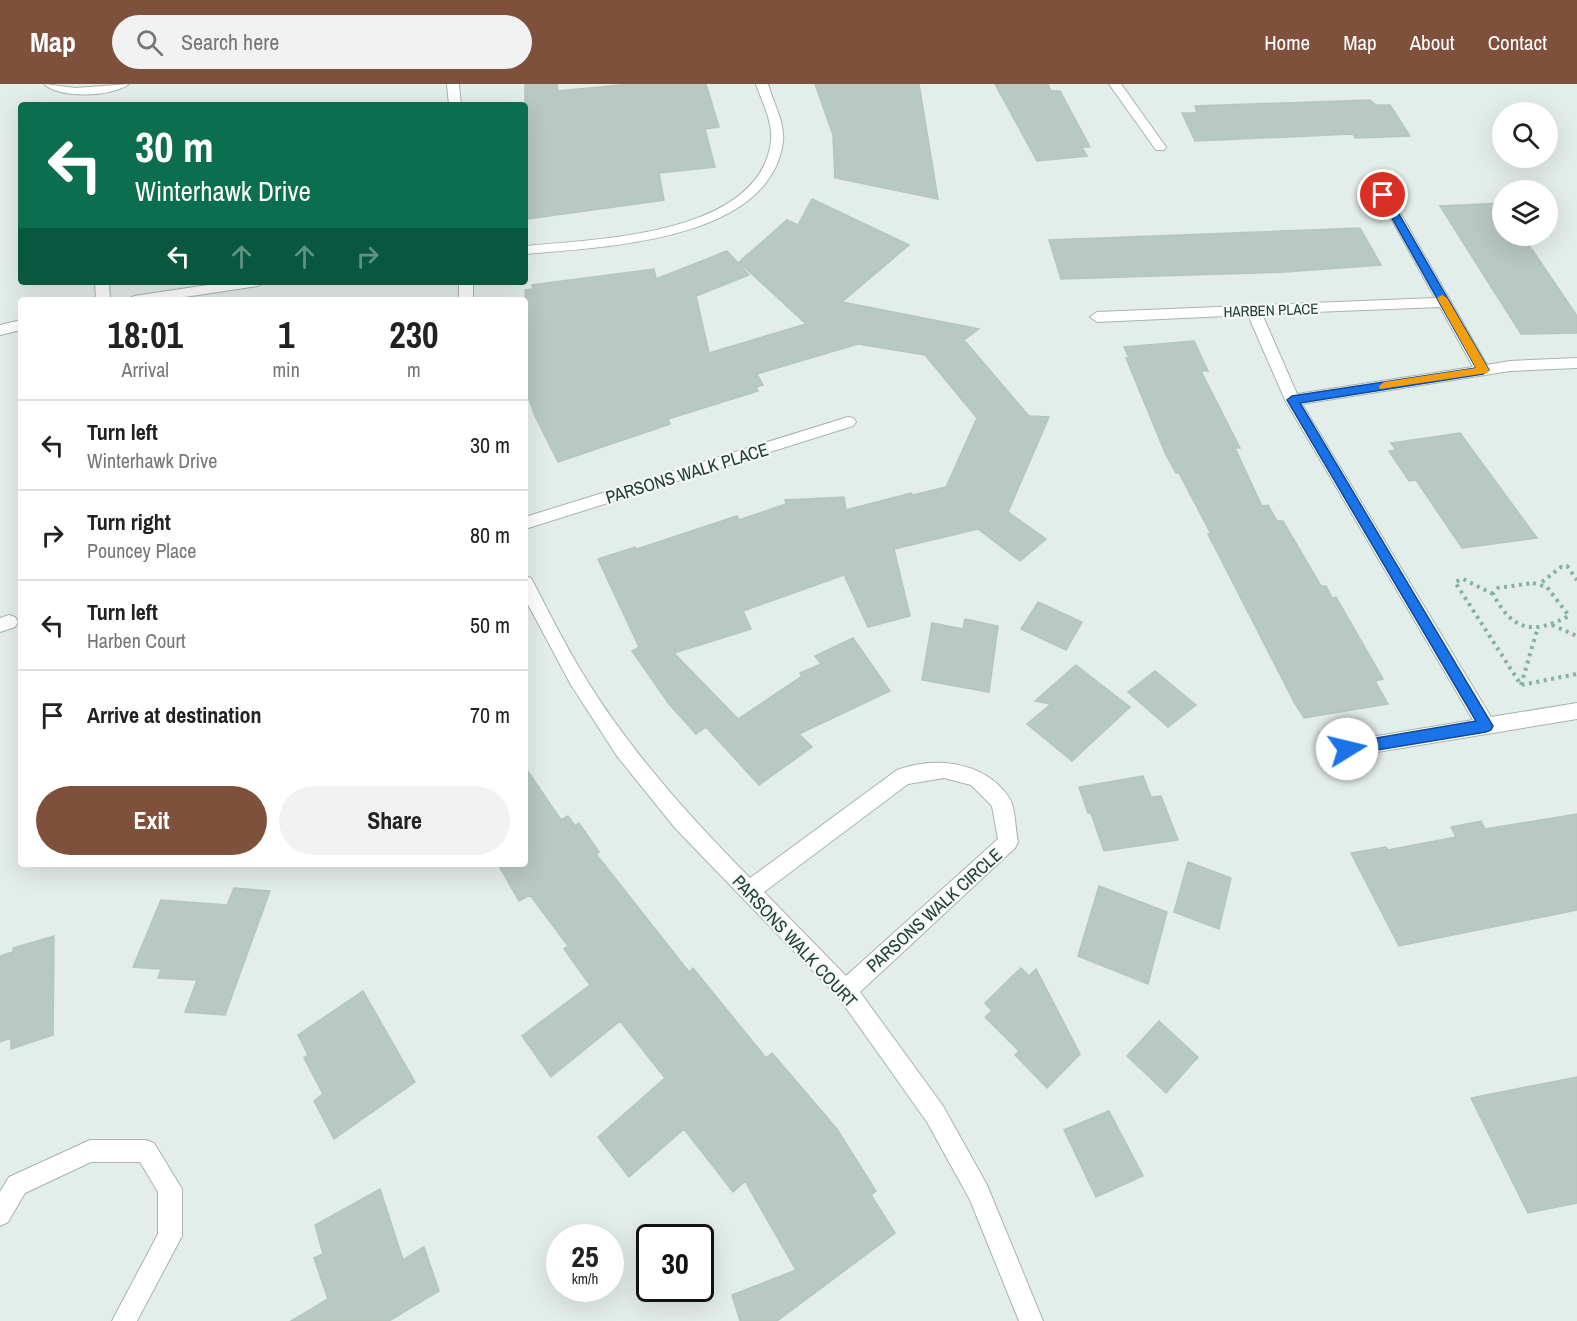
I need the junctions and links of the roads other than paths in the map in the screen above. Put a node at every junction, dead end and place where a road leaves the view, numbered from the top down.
1 (50, 84) edge
2 (123, 84) edge
3 (453, 84) edge
4 (762, 84) edge
5 (1115, 84) edge
6 (101, 89) junction
7 (102, 102) edge
8 (455, 102) edge
9 (1160, 147) dead end
10 (1383, 195) dead end
11 (528, 250) edge
12 (237, 285) edge
13 (155, 297) edge
14 (1444, 303) junction
15 (1253, 310) junction
16 (1097, 317) dead end
17 (18, 326) edge
18 (0, 330) edge
19 (1577, 363) edge
20 (1483, 370) junction
21 (1292, 400) junction
22 (848, 422) dead end
23 (528, 522) edge
24 (528, 589) edge
25 (1577, 711) edge
26 (1486, 726) junction
27 (1347, 749) dead end
28 (749, 891) junction
29 (846, 991) junction
30 (0, 1214) edge
31 (124, 1321) edge
32 (1031, 1321) edge

1 - 6 street
2 - 6 street
3 - 8 street
4 - 11 street
5 - 9 street
6 - 7 street
10 - 14 street
12 - 13 street
14 - 15 street, HARBEN PLACE
14 - 20 street
15 - 16 street, HARBEN PLACE
15 - 21 street
17 - 18 street
19 - 20 street
20 - 21 street
21 - 26 street
22 - 23 street, PARSONS WALK PLACE
24 - 28 street, PARSONS WALK COURT
25 - 26 street
26 - 27 street
28 - 29 street, PARSONS WALK COURT
28 - 29 street, PARSONS WALK CIRCLE
29 - 32 street, PARSONS WALK COURT
30 - 31 street

